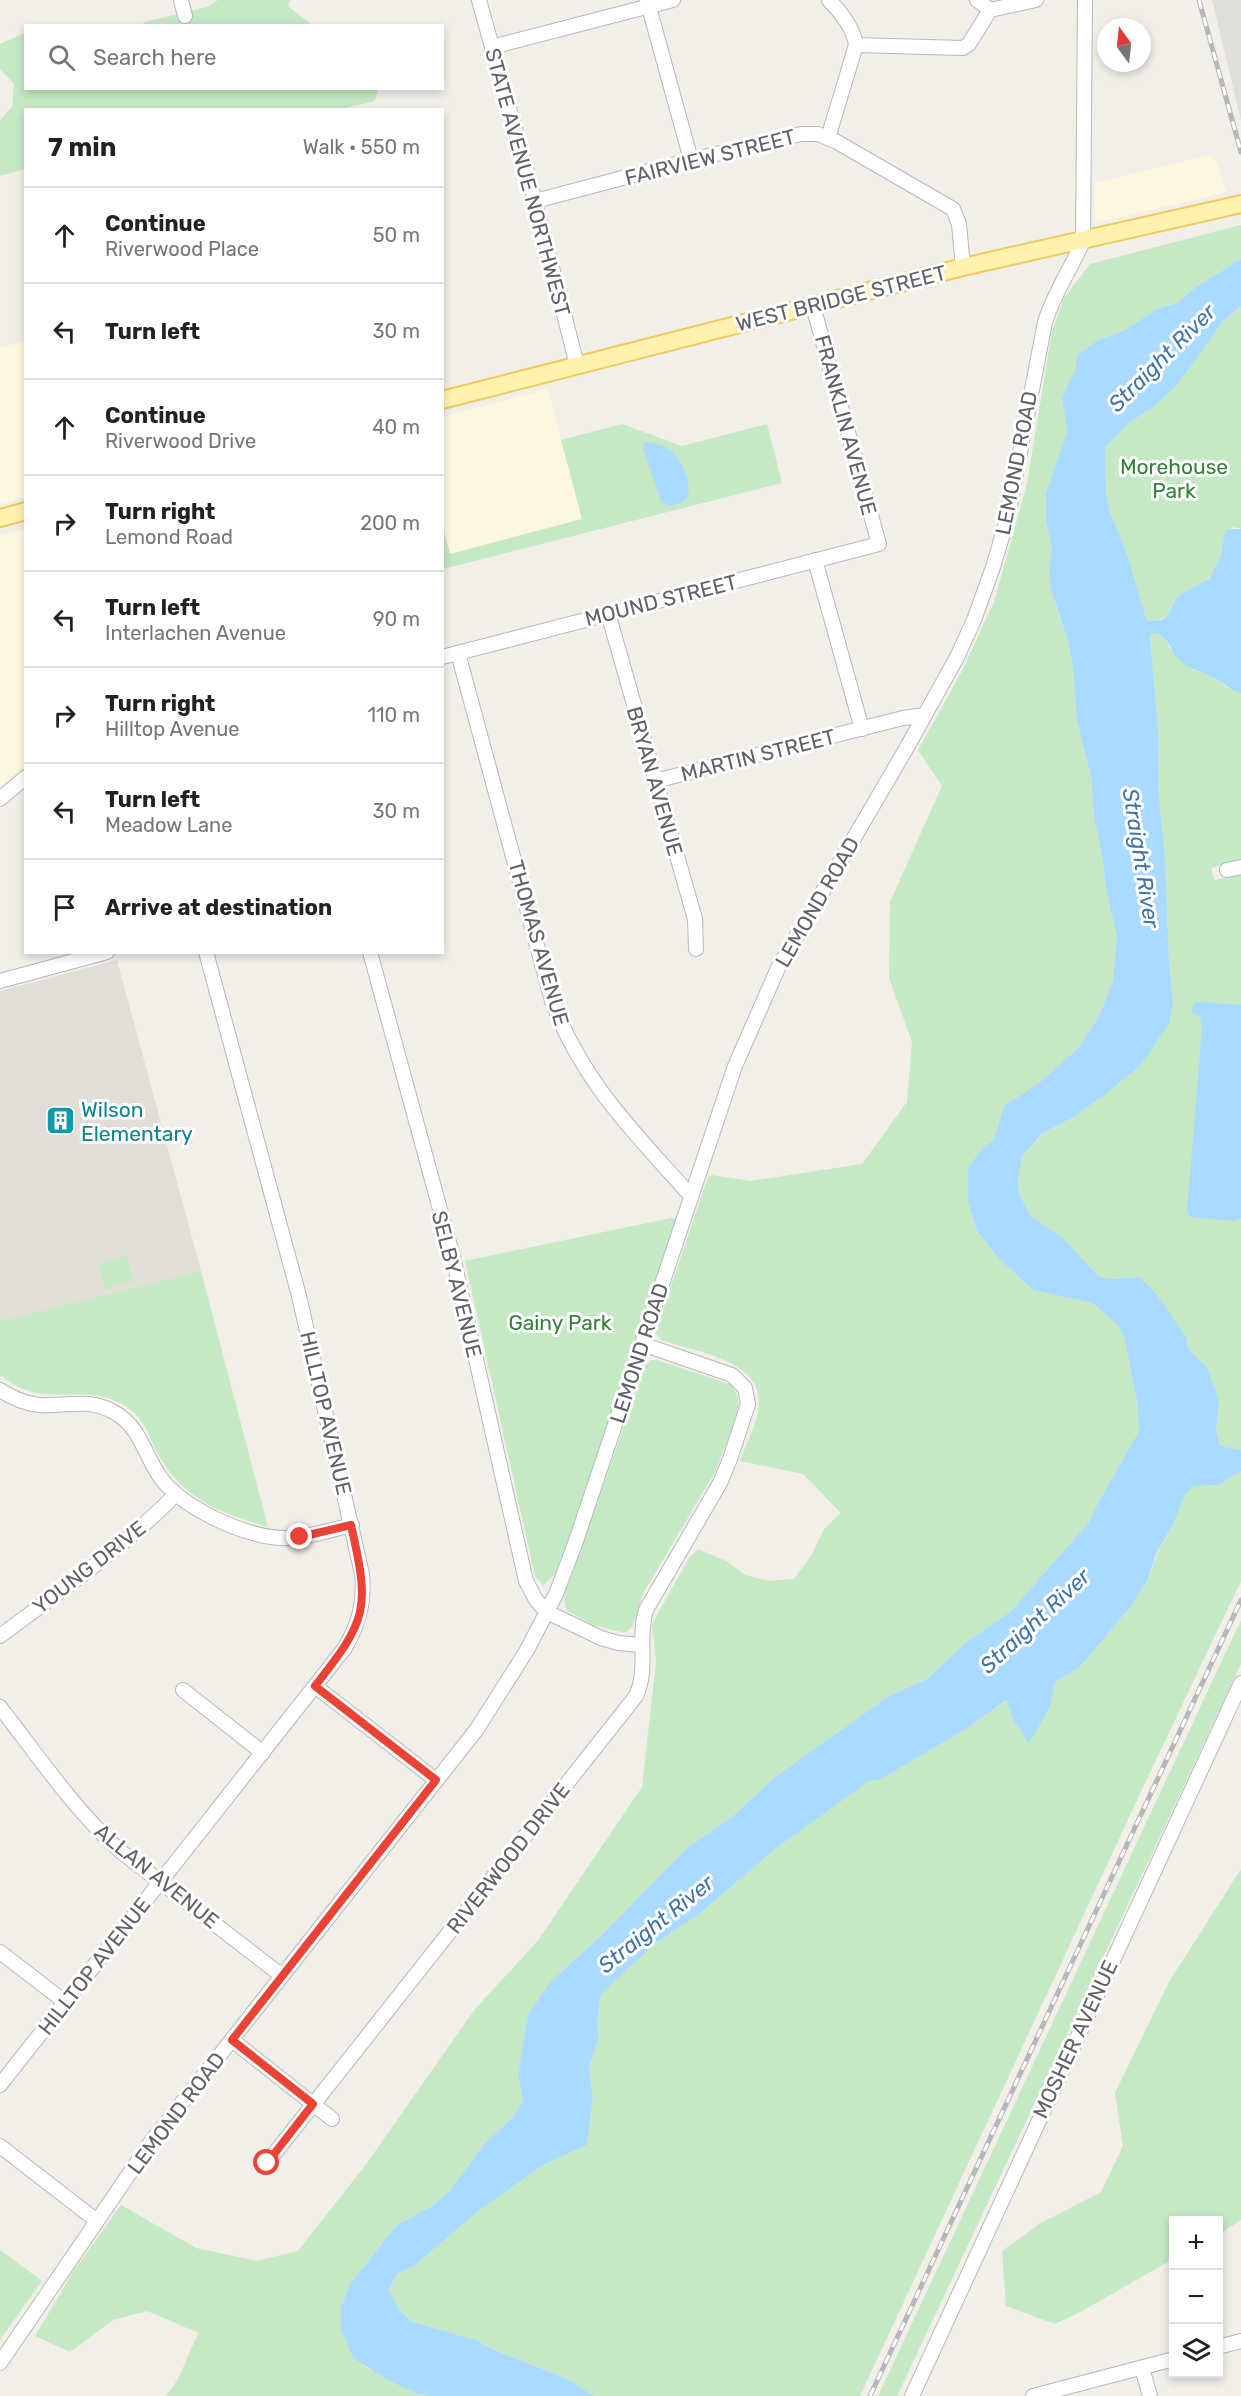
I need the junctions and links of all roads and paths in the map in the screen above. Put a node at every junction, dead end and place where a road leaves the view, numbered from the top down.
1 (181, 0) edge
2 (478, 0) edge
3 (673, 0) edge
4 (829, 0) edge
5 (977, 0) edge
6 (1036, 0) edge
7 (1085, 0) edge
8 (648, 3) edge
9 (990, 10) junction
10 (186, 16) dead end
11 (856, 45) junction
12 (492, 47) junction
13 (828, 138) junction
14 (692, 160) junction
15 (535, 201) junction
16 (1241, 204) edge
17 (1083, 242) junction
18 (963, 267) junction
19 (813, 306) junction
20 (577, 364) junction
21 (444, 399) edge
22 (24, 512) edge
23 (0, 518) edge
24 (879, 544) joint
25 (815, 561) junction
26 (608, 614) junction
27 (458, 653) junction
28 (444, 656) edge
29 (925, 715) junction
30 (862, 729) junction
31 (24, 779) edge
32 (655, 781) junction
33 (0, 799) edge
34 (696, 949) dead end
35 (100, 954) edge
36 (207, 954) edge
37 (371, 954) edge
38 (0, 981) edge
39 (691, 1196) junction
40 (642, 1344) junction
41 (0, 1390) edge
42 (175, 1495) junction
43 (351, 1525) junction
44 (547, 1612) junction
45 (0, 1636) edge
46 (642, 1645) junction
47 (1241, 1683) edge
48 (315, 1686) junction
49 (183, 1690) dead end
50 (0, 1707) edge
51 (262, 1753) junction
52 (436, 1780) junction
53 (160, 1882) junction
54 (0, 1952) edge
55 (282, 1976) junction
56 (66, 2002) junction
57 (232, 2040) junction
58 (0, 2085) edge
59 (313, 2104) junction
60 (332, 2119) dead end
61 (0, 2146) edge
62 (265, 2161) dead end
63 (97, 2221) junction
64 (1241, 2342) edge
65 (1223, 2346) edge
66 (1169, 2360) edge
67 (0, 2363) edge
68 (1142, 2368) junction
69 (912, 2396) edge
70 (1034, 2396) edge
71 (1150, 2396) edge

1 - 10 street
2 - 12 street, STATE AVENUE NORTHWEST
3 - 8 street
4 - 11 street
5 - 9 street
6 - 9 street
7 - 17 street
8 - 12 street
8 - 14 street
9 - 11 street
11 - 13 street
12 - 15 street, STATE AVENUE NORTHWEST
13 - 14 street, FAIRVIEW STREET
13 - 18 street, FAIRVIEW STREET
14 - 15 street, FAIRVIEW STREET
15 - 20 street, STATE AVENUE NORTHWEST
16 - 17 main road, WEST BRIDGE STREET
17 - 18 main road, WEST BRIDGE STREET
17 - 29 street, LEMOND ROAD
18 - 19 main road, WEST BRIDGE STREET
19 - 20 main road, WEST BRIDGE STREET
19 - 24 street, FRANKLIN AVENUE
20 - 21 main road, WEST BRIDGE STREET
22 - 23 main road
24 - 25 street, MOUND STREET
25 - 26 street, MOUND STREET
25 - 30 street
26 - 27 street, MOUND STREET
26 - 32 street, BRYAN AVENUE
27 - 28 street, MOUND STREET
27 - 39 street, THOMAS AVENUE
29 - 30 street, MARTIN STREET
29 - 39 street, LEMOND ROAD
30 - 32 street, MARTIN STREET
31 - 33 street
32 - 34 street, BRYAN AVENUE
35 - 38 street
36 - 43 street, HILLTOP AVENUE
37 - 44 street, SELBY AVENUE
39 - 40 street, LEMOND ROAD
40 - 44 street, LEMOND ROAD
40 - 46 street, RIVERWOOD DRIVE
41 - 42 street
42 - 43 street
42 - 45 street, YOUNG DRIVE
43 - 48 street, HILLTOP AVENUE
44 - 46 street
44 - 52 street, LEMOND ROAD
46 - 59 street, RIVERWOOD DRIVE
47 - 69 street, MOSHER AVENUE
48 - 51 street, HILLTOP AVENUE
48 - 52 street
49 - 51 street
50 - 53 street, ALLAN AVENUE
51 - 53 street, HILLTOP AVENUE
52 - 55 street, LEMOND ROAD
53 - 55 street, ALLAN AVENUE
53 - 56 street, HILLTOP AVENUE
54 - 56 street
55 - 57 street, LEMOND ROAD
56 - 58 street, HILLTOP AVENUE
57 - 59 street
57 - 63 street, LEMOND ROAD
59 - 60 street
59 - 62 street, RIVERWOOD DRIVE
61 - 63 street
63 - 67 street, LEMOND ROAD
64 - 65 street
66 - 68 street
68 - 70 street
68 - 71 street

